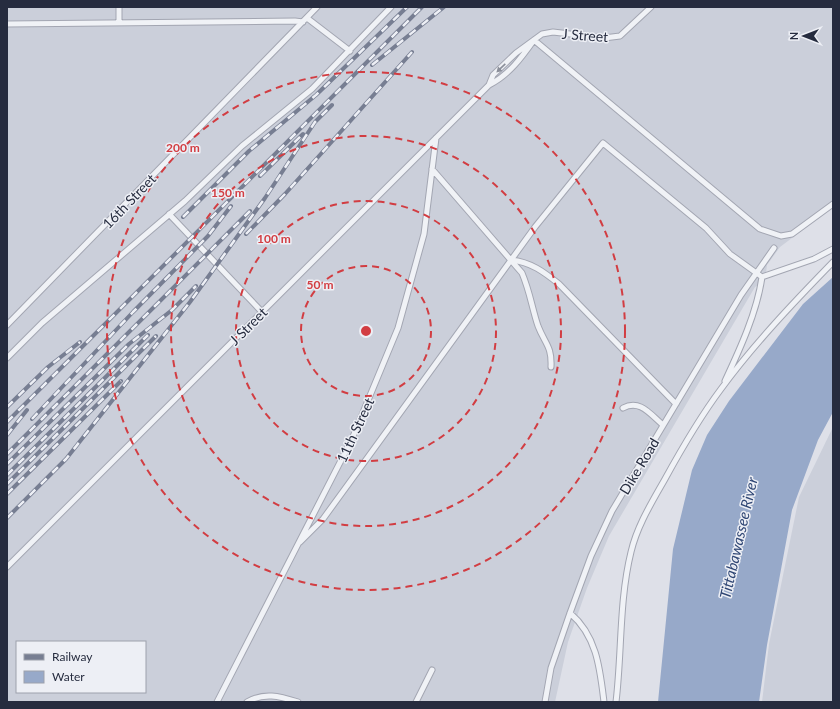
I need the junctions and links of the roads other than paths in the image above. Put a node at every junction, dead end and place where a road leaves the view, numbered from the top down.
1 (119, 7) edge
2 (317, 7) edge
3 (391, 7) edge
4 (651, 7) edge
5 (307, 18) junction
6 (303, 22) junction
7 (119, 23) junction
8 (7, 24) edge
9 (534, 40) junction
10 (350, 51) junction
11 (436, 138) junction
12 (432, 169) junction
13 (833, 204) edge
14 (169, 214) junction
15 (774, 248) dead end
16 (833, 249) edge
17 (511, 260) junction
18 (833, 262) edge
19 (756, 272) junction
20 (762, 277) junction
21 (262, 312) junction
22 (7, 325) edge
23 (7, 358) edge
24 (551, 367) dead end
25 (721, 389) junction
26 (676, 404) junction
27 (622, 408) dead end
28 (663, 425) junction
29 (300, 542) junction
30 (7, 567) edge
31 (570, 613) junction
32 (432, 670) dead end
33 (217, 702) edge
34 (247, 702) edge
35 (298, 702) edge
36 (416, 702) edge
37 (545, 702) edge
38 (604, 702) edge
39 (616, 702) edge

1 - 7 lane
2 - 5 lane, 16th Street
3 - 10 lane
4 - 9 lane, J Street
5 - 6 lane, 16th Street
5 - 10 lane
6 - 7 lane
6 - 22 lane, 16th Street
7 - 8 lane
9 - 11 lane, J Street
9 - 13 lane
10 - 14 lane
11 - 12 lane, 11th Street
11 - 21 lane, J Street
12 - 17 lane
12 - 29 lane, 11th Street
14 - 21 lane
14 - 23 lane
15 - 19 lane, Dike Road
16 - 20 lane
17 - 19 lane
17 - 24 lane
17 - 26 lane
17 - 29 lane
18 - 25 lane
19 - 20 lane
19 - 26 lane, Dike Road
20 - 25 lane
21 - 30 lane, J Street
25 - 39 lane
26 - 28 lane, Dike Road
27 - 28 lane
28 - 31 lane, Dike Road
29 - 33 lane, 11th Street
31 - 37 lane, Dike Road
31 - 38 lane
32 - 36 lane
34 - 35 lane

